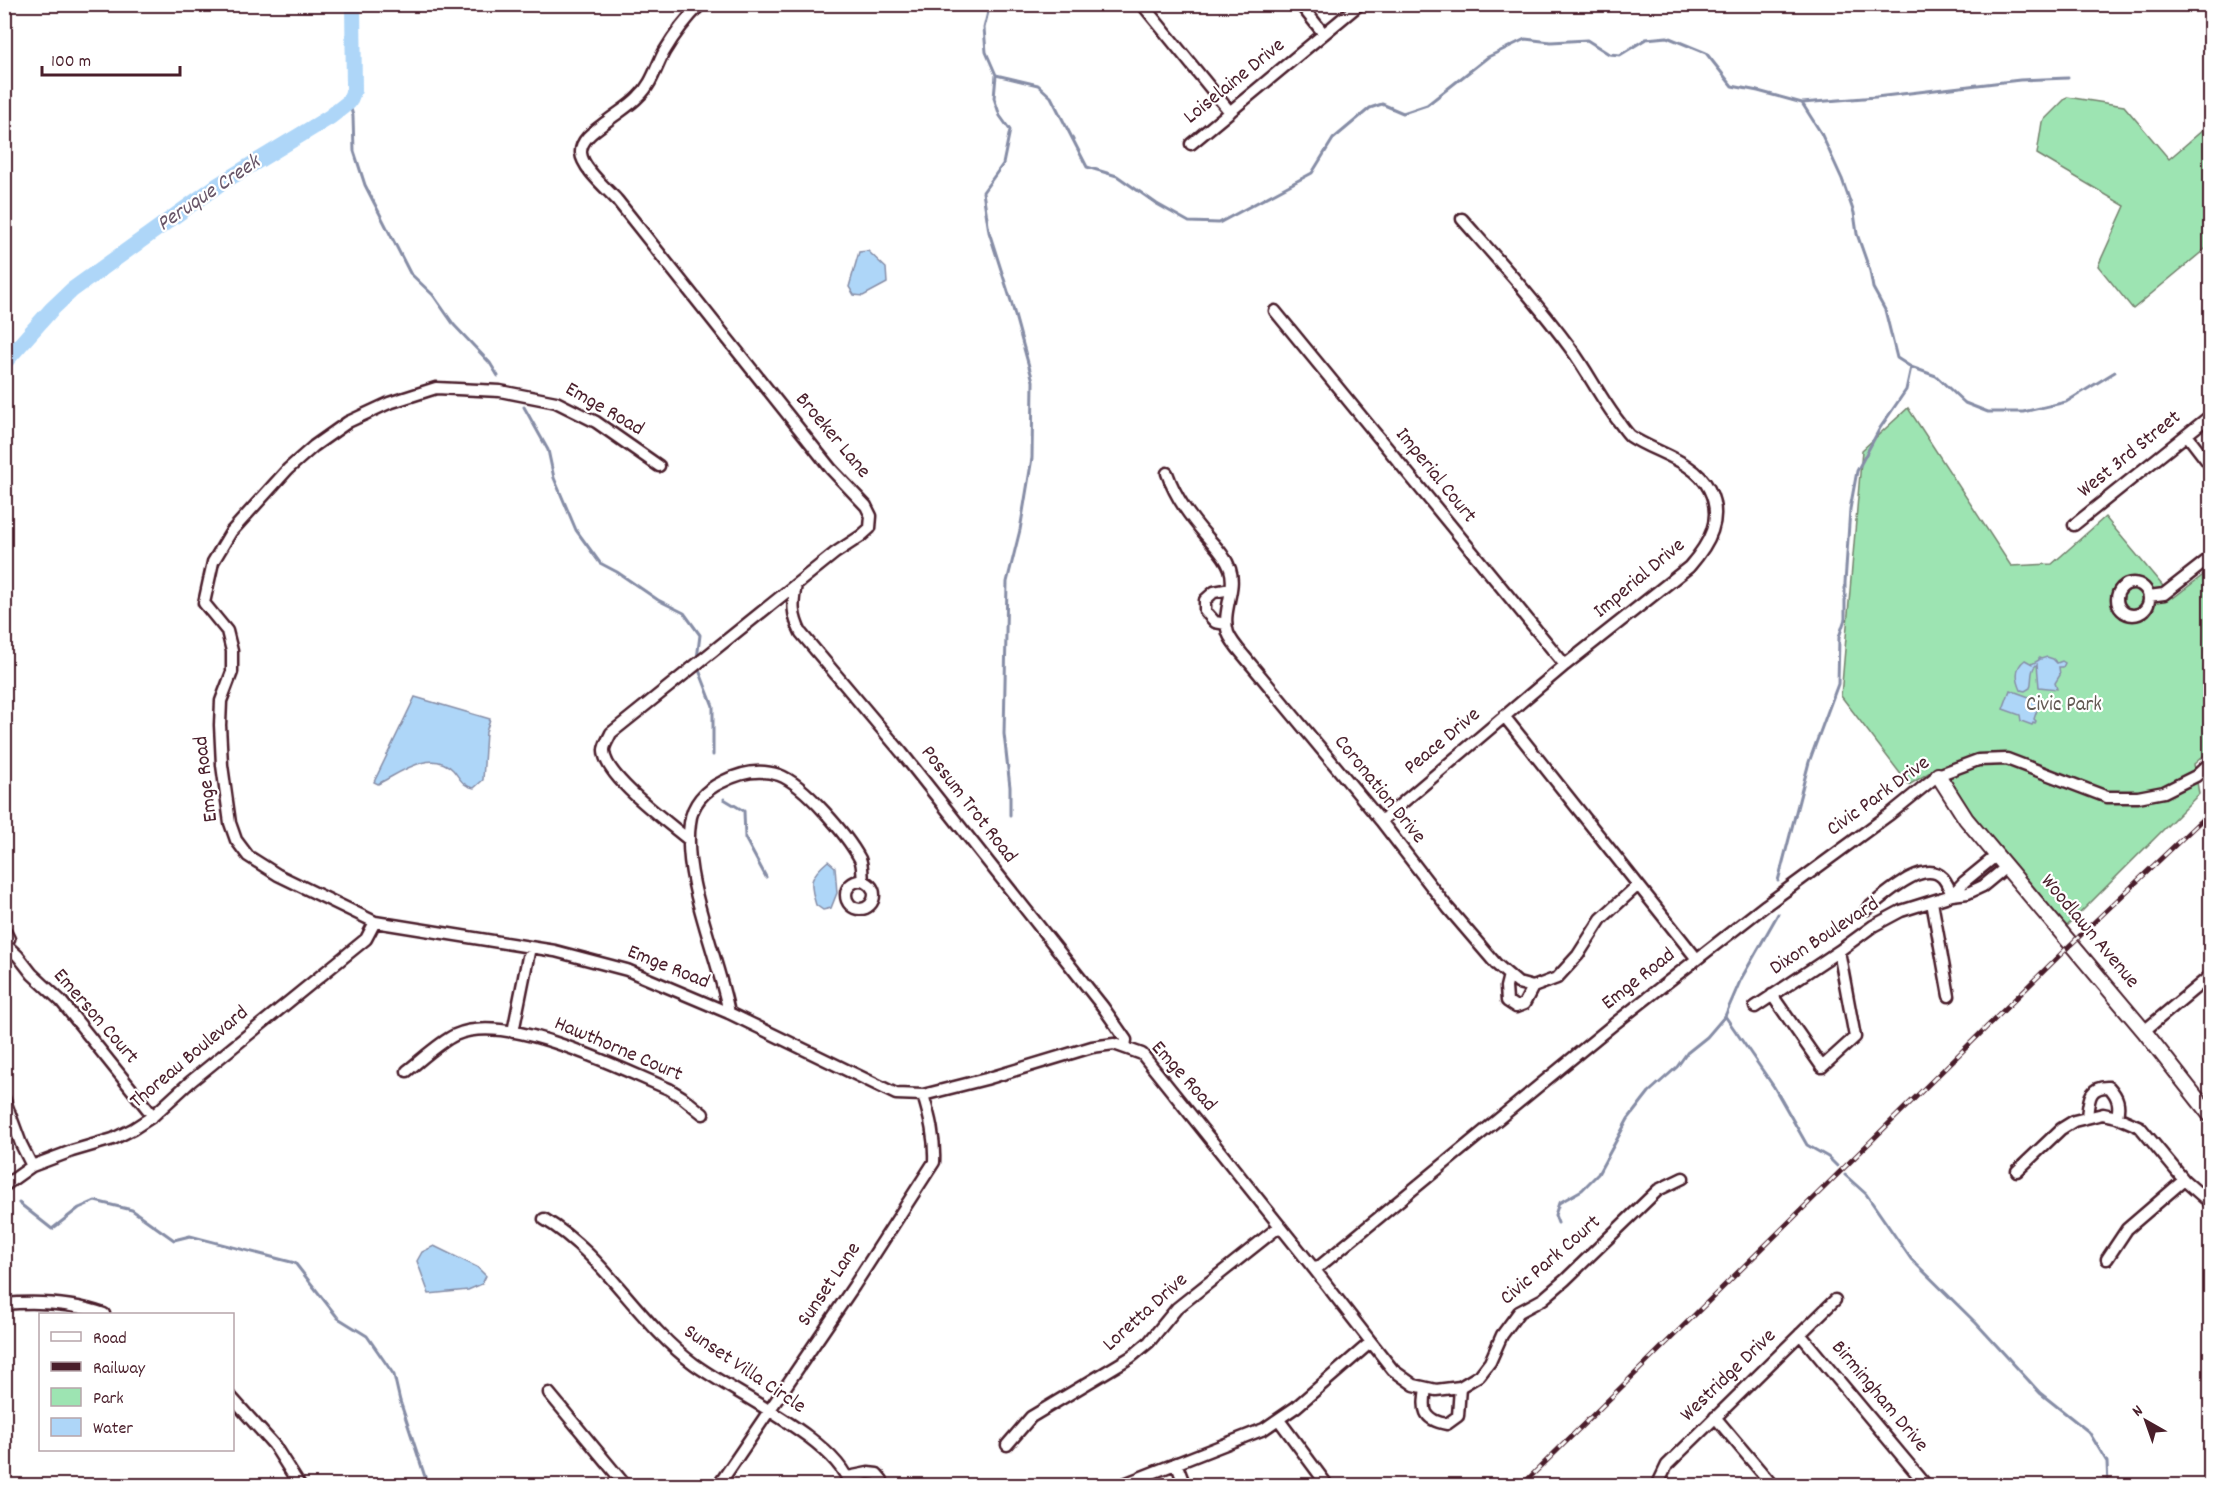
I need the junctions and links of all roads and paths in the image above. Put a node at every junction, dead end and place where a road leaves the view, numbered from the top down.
1 (701, 4) edge
2 (1142, 4) edge
3 (1300, 4) edge
4 (1360, 4) edge
5 (1324, 34) junction
6 (1230, 112) junction
7 (1191, 144) dead end
8 (1462, 219) dead end
9 (1275, 311) dead end
10 (2211, 416) edge
11 (2187, 435) junction
12 (2211, 465) edge
13 (659, 466) dead end
14 (1167, 473) dead end
15 (2074, 525) dead end
16 (2211, 558) edge
17 (796, 585) junction
18 (1231, 589) junction
19 (2149, 596) dead end
20 (1226, 624) junction
21 (1565, 665) junction
22 (1504, 716) junction
23 (2211, 763) edge
24 (1938, 775) junction
25 (1381, 821) junction
26 (689, 840) junction
27 (1997, 855) junction
28 (2006, 867) junction
29 (863, 881) dead end
30 (1638, 885) junction
31 (1953, 895) junction
32 (1932, 902) junction
33 (1867, 909) dead end
34 (375, 922) junction
35 (4, 928) edge
36 (5, 945) edge
37 (530, 947) junction
38 (1839, 951) junction
39 (1697, 959) junction
40 (1509, 975) junction
41 (2211, 976) edge
42 (1533, 987) junction
43 (1772, 995) junction
44 (1949, 996) dead end
45 (1755, 1006) dead end
46 (729, 1014) junction
47 (2144, 1031) junction
48 (513, 1032) junction
49 (1125, 1047) junction
50 (407, 1071) dead end
51 (923, 1095) junction
52 (4, 1098) edge
53 (703, 1114) dead end
54 (2211, 1115) edge
55 (153, 1116) junction
56 (2087, 1117) junction
57 (2117, 1117) junction
58 (32, 1166) junction
59 (2017, 1171) dead end
60 (1683, 1178) dead end
61 (2184, 1180) junction
62 (4, 1186) edge
63 (2211, 1203) edge
64 (544, 1219) dead end
65 (1280, 1226) junction
66 (2107, 1259) dead end
67 (1316, 1270) junction
68 (1835, 1300) dead end
69 (4, 1304) edge
70 (100, 1313) edge
71 (1800, 1335) junction
72 (1371, 1342) junction
73 (1460, 1387) junction
74 (1426, 1388) junction
75 (549, 1393) dead end
76 (234, 1400) edge
77 (770, 1411) junction
78 (1715, 1417) junction
79 (1279, 1420) junction
80 (1007, 1445) dead end
81 (1176, 1463) junction
82 (298, 1481) edge
83 (849, 1481) edge
84 (285, 1485) edge
85 (626, 1485) edge
86 (718, 1485) edge
87 (882, 1485) edge
88 (1119, 1485) edge
89 (1185, 1485) edge
90 (1328, 1485) edge
91 (1657, 1485) edge
92 (1773, 1485) edge
93 (1928, 1485) edge

1 - 17 street, Broeker Lane
2 - 6 street
3 - 5 street
4 - 5 street, Loiselaine Drive
5 - 6 street, Loiselaine Drive
6 - 7 street, Loiselaine Drive
8 - 21 street, Imperial Drive
9 - 21 street, Imperial Court
10 - 11 street, West 3rd Street
11 - 12 street
11 - 15 street, West 3rd Street
13 - 34 street, Emge Road
14 - 18 street
16 - 19 street
17 - 26 street, Broeker Lane
17 - 49 street, Possum Trot Road
18 - 20 street
18 - 20 street, Coronation Drive
20 - 25 street, Coronation Drive
21 - 22 street, Imperial Drive
22 - 25 street, Peace Drive
22 - 30 street
23 - 24 street, Civic Park Drive
24 - 27 street, Woodlawn Avenue
24 - 39 street, Civic Park Drive
25 - 40 street, Coronation Drive
26 - 29 street
26 - 46 street
27 - 28 street, Woodlawn Avenue
27 - 31 street, Dixon Boulevard
28 - 31 street, Dixon Boulevard
28 - 47 street, Woodlawn Avenue
30 - 39 street
30 - 42 street
31 - 32 street, Dixon Boulevard
31 - 33 street
32 - 38 street, Dixon Boulevard
32 - 44 street
34 - 37 street, Emge Road
34 - 55 street, Thoreau Boulevard
35 - 36 street, Emerson Court
36 - 55 street, Emerson Court
37 - 46 street, Emge Road
37 - 48 street
38 - 43 street, Dixon Boulevard
38 - 43 street
39 - 67 street, Emge Road
40 - 42 street, Coronation Drive
40 - 42 street
41 - 47 street
43 - 45 street, Dixon Boulevard
46 - 51 street, Emge Road
47 - 54 street, Woodlawn Avenue
48 - 50 street, Hawthorne Court
48 - 53 street, Hawthorne Court
49 - 51 street, Emge Road
49 - 65 street, Emge Road
51 - 77 street, Sunset Lane
52 - 58 street
55 - 58 street, Thoreau Boulevard
56 - 57 street
56 - 57 street
56 - 59 street
57 - 61 street
58 - 62 street, Thoreau Boulevard
60 - 73 street, Civic Park Court
61 - 63 street
61 - 66 street
64 - 77 street, Sunset Villa Circle
65 - 67 street, Emge Road
65 - 80 street, Loretta Drive
67 - 72 street
68 - 71 street, Westridge Drive
69 - 70 street
71 - 78 street, Westridge Drive
71 - 93 street, Birmingham Drive
72 - 74 street
72 - 79 street
73 - 74 street
73 - 74 street
75 - 85 street
76 - 82 street
77 - 83 street, Sunset Villa Circle
77 - 86 street, Sunset Lane
78 - 91 street, Westridge Drive
78 - 92 street
79 - 81 street
79 - 90 street
81 - 88 street
81 - 89 street
82 - 84 street
83 - 87 street, Sunset Villa Circle

